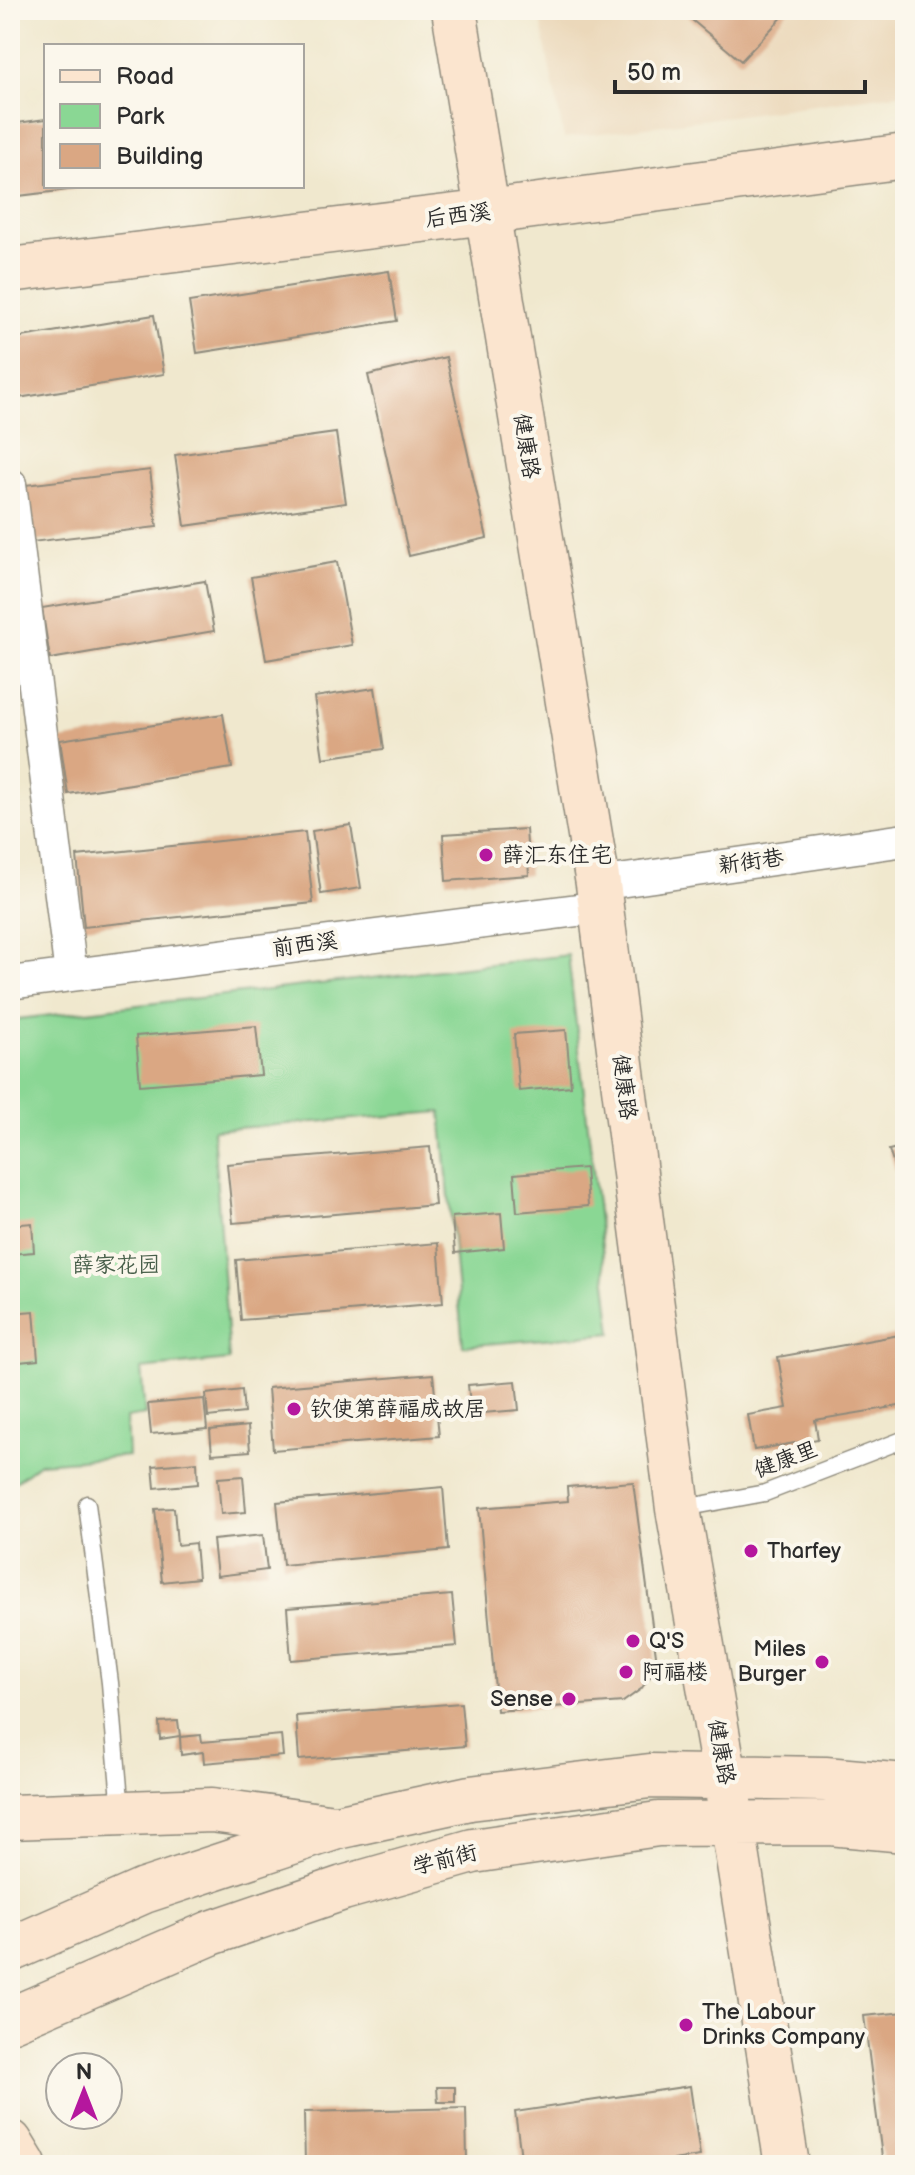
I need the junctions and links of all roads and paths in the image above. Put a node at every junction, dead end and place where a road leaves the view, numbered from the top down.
1 (454, 10) edge
2 (905, 156) edge
3 (488, 212) junction
4 (10, 270) edge
5 (10, 484) edge
6 (905, 840) edge
7 (599, 896) junction
8 (71, 975) junction
9 (10, 983) edge
10 (905, 1439) edge
11 (87, 1504) dead end
12 (678, 1509) junction
13 (725, 1777) junction
14 (905, 1786) edge
15 (121, 1813) junction
16 (10, 1817) edge
17 (733, 1824) junction
18 (337, 1827) junction
19 (905, 1830) edge
20 (10, 1950) edge
21 (10, 2020) edge
22 (10, 2142) edge
23 (24, 2165) edge
24 (787, 2165) edge

1 - 3 street, 健康路
2 - 3 street, 后西溪
3 - 4 street, 后西溪
3 - 7 street, 健康路
5 - 8 street
6 - 7 street, 新街巷
7 - 8 street, 前西溪
7 - 12 street, 健康路
8 - 9 street, 前西溪
10 - 12 lane, 健康里
11 - 15 lane
12 - 13 street, 健康路
13 - 14 street
13 - 17 street, 健康路
13 - 18 street
15 - 16 street
15 - 18 street
17 - 19 street, 学前街
17 - 21 street, 学前街
17 - 24 street, 健康路
18 - 20 street
22 - 23 street

